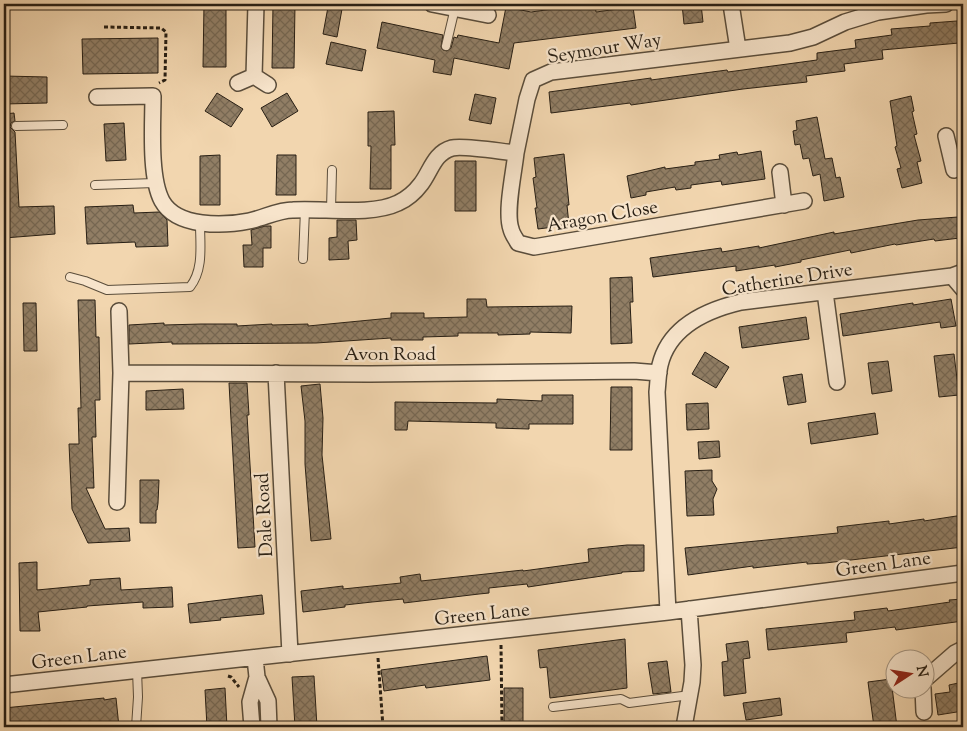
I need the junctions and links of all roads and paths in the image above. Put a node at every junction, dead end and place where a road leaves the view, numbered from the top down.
1 (256, 4) edge
2 (432, 4) edge
3 (731, 4) edge
4 (946, 4) edge
5 (454, 8) junction
6 (488, 15) dead end
7 (104, 27) dead end
8 (446, 46) dead end
9 (738, 49) junction
10 (254, 76) junction
11 (238, 83) dead end
12 (268, 85) dead end
13 (153, 91) junction
14 (97, 97) dead end
15 (63, 125) dead end
16 (16, 126) dead end
17 (946, 136) dead end
18 (516, 153) junction
19 (332, 170) dead end
20 (953, 170) edge
21 (780, 172) dead end
22 (155, 183) junction
23 (94, 185) dead end
24 (804, 201) dead end
25 (784, 204) junction
26 (305, 210) junction
27 (330, 210) junction
28 (200, 224) junction
29 (303, 259) dead end
30 (958, 274) edge
31 (70, 277) dead end
32 (963, 289) edge
33 (825, 292) junction
34 (119, 311) dead end
35 (121, 373) junction
36 (276, 373) junction
37 (659, 373) junction
38 (837, 382) dead end
39 (118, 502) dead end
40 (963, 573) edge
41 (689, 609) junction
42 (668, 612) junction
43 (501, 644) dead end
44 (377, 645) junction
45 (963, 649) edge
46 (290, 654) junction
47 (255, 658) junction
48 (942, 665) junction
49 (934, 666) edge
50 (136, 670) junction
51 (934, 672) edge
52 (257, 677) junction
53 (4, 686) edge
54 (690, 695) junction
55 (923, 698) edge
56 (552, 707) dead end
57 (924, 712) dead end
58 (136, 727) edge
59 (252, 727) edge
60 (269, 727) edge
61 (382, 727) edge
62 (388, 727) edge
63 (502, 727) edge
64 (684, 727) edge

1 - 10 street
2 - 5 street
3 - 9 street
4 - 9 street, Seymour Way
5 - 6 street
5 - 8 lane
7 - 13 path
9 - 18 street, Seymour Way
10 - 11 street
10 - 12 street
13 - 14 street
13 - 22 street
15 - 16 lane
17 - 20 street
18 - 25 street, Aragon Close
18 - 27 street
19 - 27 lane
21 - 25 street
22 - 23 lane
22 - 28 street
24 - 25 street, Aragon Close
26 - 27 street
26 - 28 street
26 - 29 lane
28 - 31 lane
30 - 32 street, Catherine Drive
30 - 33 street, Catherine Drive
33 - 37 street, Catherine Drive
33 - 38 street
34 - 35 street
35 - 36 street, Avon Road
35 - 39 street
36 - 37 street, Avon Road
36 - 46 street, Dale Road
37 - 42 street, Catherine Drive
40 - 41 street, Green Lane
41 - 42 street, Green Lane
41 - 54 street
42 - 44 street, Green Lane
43 - 63 path
44 - 46 street, Green Lane
44 - 61 path
45 - 48 street
46 - 47 street, Green Lane
47 - 50 street, Green Lane
47 - 52 street
48 - 49 lane
48 - 51 street
50 - 53 street, Green Lane
50 - 58 lane
52 - 59 street
52 - 60 street
54 - 56 lane
54 - 64 street
55 - 57 street
61 - 62 path

